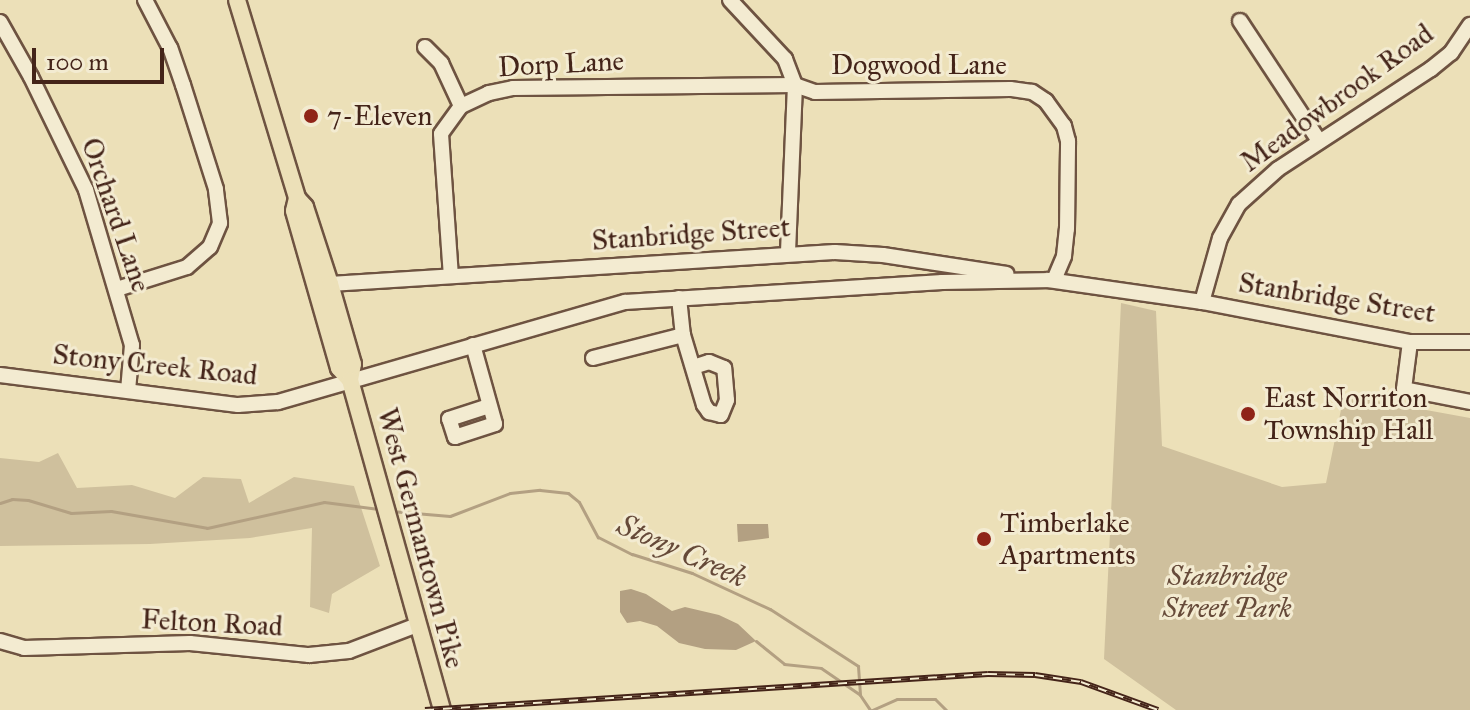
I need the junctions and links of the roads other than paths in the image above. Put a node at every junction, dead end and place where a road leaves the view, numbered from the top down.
1 (145, 0) edge
2 (237, 0) edge
3 (730, 0) edge
4 (1240, 21) dead end
5 (0, 22) edge
6 (1467, 35) edge
7 (425, 47) dead end
8 (795, 85) junction
9 (461, 106) junction
10 (1319, 141) junction
11 (297, 198) junction
12 (788, 253) junction
13 (451, 276) junction
14 (1054, 280) junction
15 (330, 284) junction
16 (117, 289) junction
17 (679, 298) junction
18 (1202, 302) junction
19 (683, 335) junction
20 (1410, 342) junction
21 (1470, 342) edge
22 (473, 345) junction
23 (593, 358) dead end
24 (694, 367) dead end
25 (0, 375) edge
26 (350, 380) junction
27 (128, 391) junction
28 (1470, 402) edge
29 (489, 406) dead end
30 (417, 625) junction
31 (0, 641) edge
32 (442, 710) edge

1 - 16 street
2 - 11 main road, West Germantown Pike
3 - 8 street
4 - 10 street
5 - 16 street, Orchard Lane
6 - 10 street, Meadowbrook Road
7 - 9 street
8 - 9 street, Dorp Lane
8 - 12 street
8 - 14 street, Dogwood Lane
9 - 13 street
10 - 18 street, Meadowbrook Road
11 - 15 main road, West Germantown Pike
11 - 26 main road, West Germantown Pike
12 - 13 street, Stanbridge Street
12 - 14 street, Stanbridge Street
13 - 15 street, Stanbridge Street
14 - 17 street, Stanbridge Street
14 - 18 street, Stanbridge Street
15 - 26 main road, West Germantown Pike
16 - 27 street, Orchard Lane
17 - 19 street
17 - 22 street, Stanbridge Street
18 - 20 street, Stanbridge Street
19 - 23 street
19 - 24 street
20 - 21 street, Stanbridge Street
20 - 28 street
22 - 26 street, Stanbridge Street
22 - 29 street
25 - 27 street, Stony Creek Road
26 - 27 street, Stony Creek Road
26 - 30 main road, West Germantown Pike
30 - 31 street, Felton Road
30 - 32 main road, West Germantown Pike

